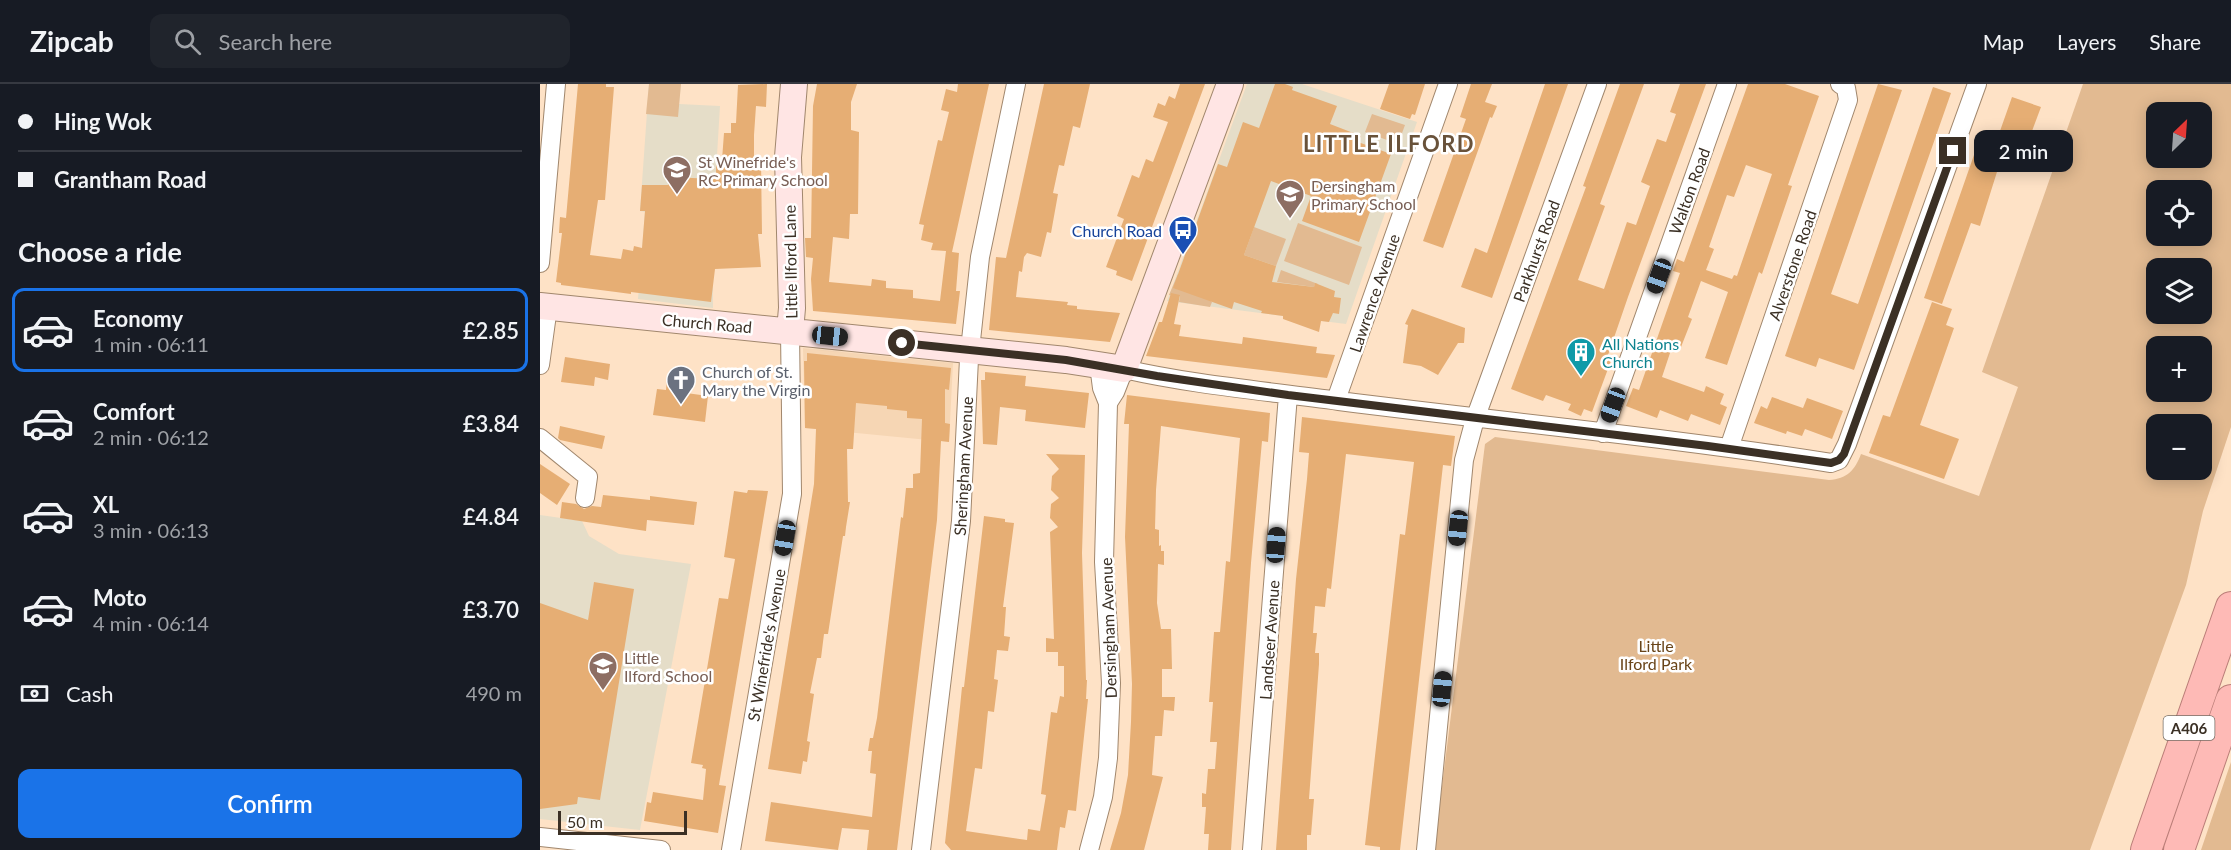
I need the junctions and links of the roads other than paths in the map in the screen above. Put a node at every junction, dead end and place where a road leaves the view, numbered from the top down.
1 (556, 84) edge
2 (795, 84) edge
3 (1016, 84) edge
4 (1230, 84) edge
5 (1448, 84) edge
6 (1597, 84) edge
7 (1727, 84) edge
8 (1840, 84) edge
9 (1977, 84) edge
10 (540, 263) edge
11 (544, 307) edge
12 (790, 332) junction
13 (969, 350) junction
14 (540, 365) edge
15 (1112, 367) junction
16 (1288, 395) junction
17 (1336, 400) junction
18 (1474, 419) junction
19 (1603, 433) junction
20 (540, 438) edge
21 (1729, 448) junction
22 (585, 498) dead end
23 (2231, 607) edge
24 (2231, 700) edge
25 (540, 837) edge
26 (603, 847) edge
27 (661, 850) edge
28 (731, 850) edge
29 (921, 850) edge
30 (1089, 850) edge
31 (1252, 850) edge
32 (1425, 850) edge
33 (2146, 850) edge
34 (2179, 850) edge

1 - 10 street
2 - 12 main road, Little Ilford Lane
3 - 13 street, Sheringham Avenue
4 - 15 main road, Dersingham Avenue
5 - 17 street, Lawrence Avenue
6 - 18 street, Parkhurst Road
7 - 19 street, Walton Road
8 - 21 street, Alverstone Road
9 - 21 street, Church Road
11 - 12 main road, Church Road
11 - 14 street
12 - 13 main road, Church Road
12 - 28 street, St Winefride's Avenue
13 - 15 main road, Church Road
13 - 29 street, Sheringham Avenue
15 - 16 street, Church Road
15 - 30 street, Dersingham Avenue
16 - 17 street, Church Road
16 - 31 street, Landseer Avenue
17 - 18 street, Church Road
18 - 19 street, Church Road
18 - 32 street, Parkhurst Road
19 - 21 street, Church Road
20 - 22 street
23 - 33 highway, A406
24 - 34 highway, A406
25 - 26 street
26 - 27 street

